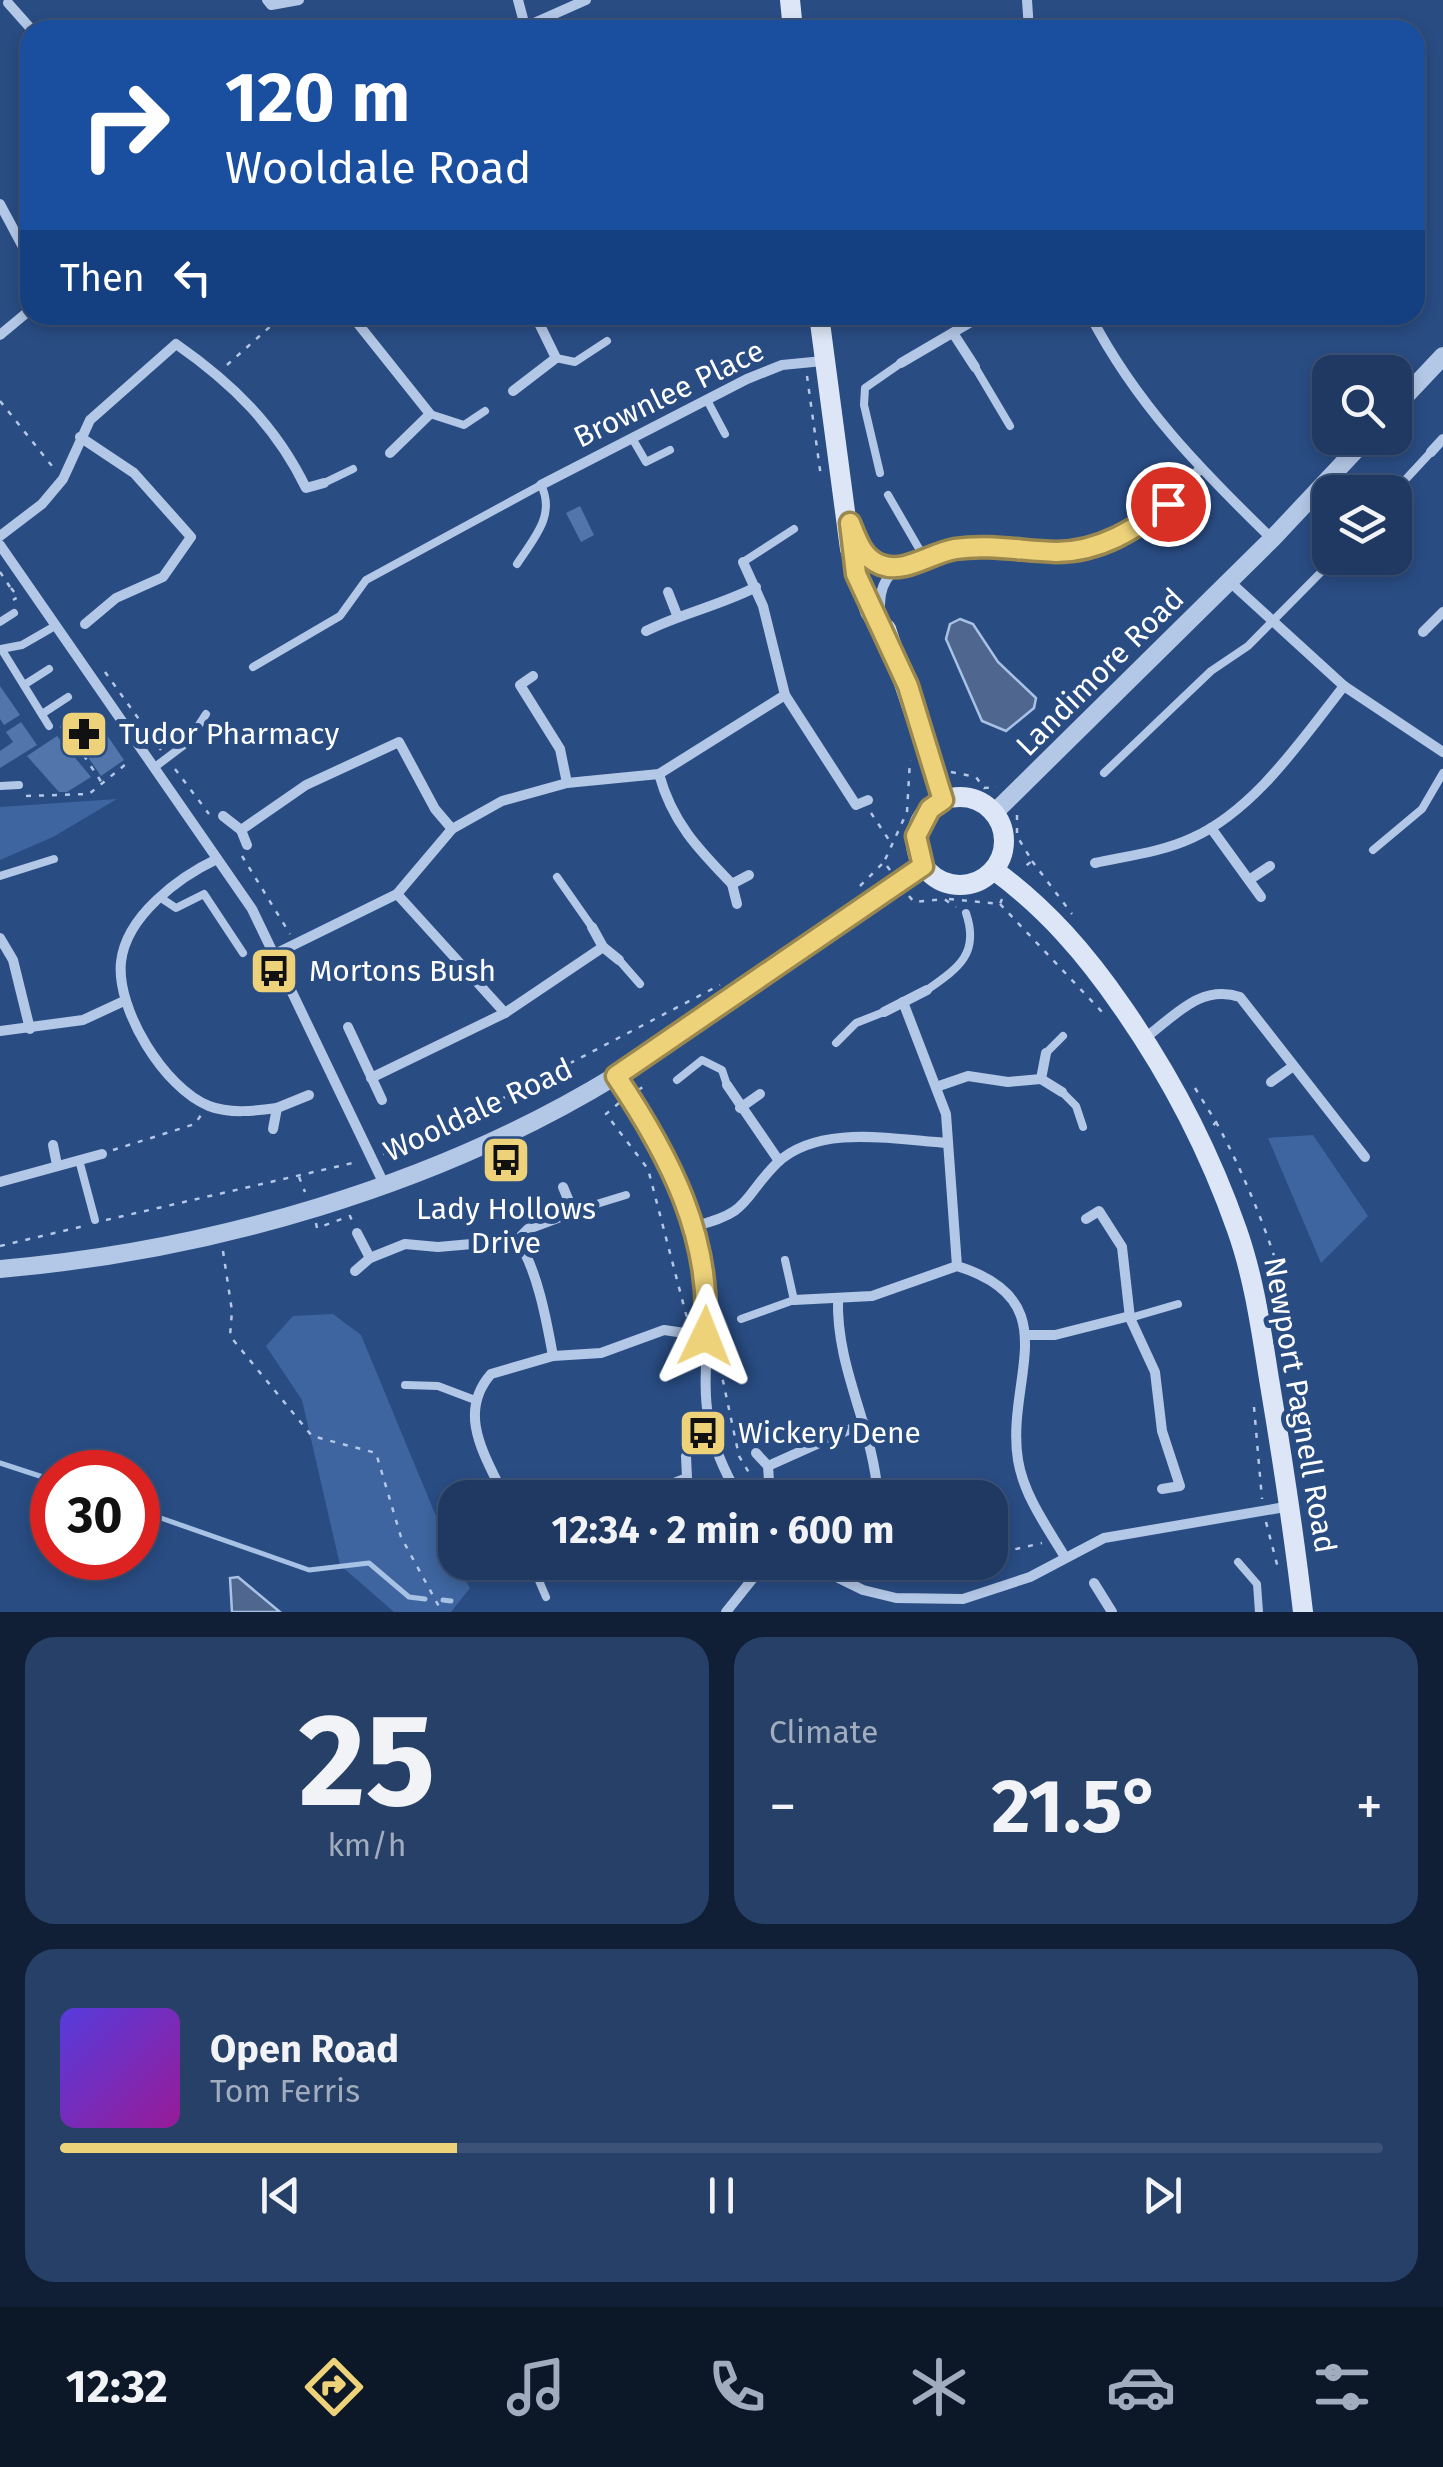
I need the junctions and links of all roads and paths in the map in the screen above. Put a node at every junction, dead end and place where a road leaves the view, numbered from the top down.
1 (268, 0) edge
2 (586, 0) edge
3 (295, 1) edge
4 (543, 20) edge
5 (0, 204) edge
6 (20, 241) edge
7 (20, 318) edge
8 (272, 325) edge
9 (359, 325) edge
10 (541, 325) edge
11 (820, 325) edge
12 (966, 325) edge
13 (1095, 325) edge
14 (953, 333) junction
15 (0, 335) edge
16 (607, 341) dead end
17 (1443, 356) edge
18 (556, 358) junction
19 (823, 361) junction
20 (901, 363) joint
21 (974, 368) joint
22 (218, 372) junction
23 (1412, 389) edge
24 (513, 391) dead end
25 (706, 400) junction
26 (0, 401) edge
27 (485, 411) dead end
28 (430, 414) junction
29 (1010, 426) dead end
30 (725, 434) dead end
31 (80, 437) junction
32 (632, 438) junction
33 (1443, 438) edge
34 (670, 450) dead end
35 (1431, 452) joint
36 (390, 453) dead end
37 (1350, 455) edge
38 (353, 469) dead end
39 (1200, 469) junction
40 (880, 473) dead end
41 (1410, 475) edge
42 (63, 478) junction
43 (324, 484) joint
44 (541, 485) junction
45 (888, 495) dead end
46 (850, 523) junction
47 (794, 529) dead end
48 (0, 536) edge
49 (1272, 539) junction
50 (0, 545) edge
51 (862, 553) junction
52 (924, 559) junction
53 (743, 562) joint
54 (518, 564) dead end
55 (894, 569) junction
56 (0, 572) edge
57 (1318, 575) edge
58 (23, 579) junction
59 (1229, 581) junction
60 (11, 588) junction
61 (756, 588) junction
62 (668, 592) dead end
63 (9, 602) dead end
64 (880, 607) junction
65 (1443, 612) edge
66 (14, 613) dead end
67 (676, 615) junction
68 (0, 622) edge
69 (1272, 622) junction
70 (85, 624) dead end
71 (56, 626) junction
72 (646, 631) dead end
73 (1423, 632) dead end
74 (890, 642) junction
75 (1, 649) edge
76 (253, 667) dead end
77 (49, 669) dead end
78 (533, 676) dead end
79 (24, 685) junction
80 (1344, 686) junction
81 (785, 694) junction
82 (68, 697) dead end
83 (42, 714) junction
84 (206, 714) dead end
85 (49, 726) joint
86 (144, 750) junction
87 (1443, 752) edge
88 (155, 767) junction
89 (1443, 772) edge
90 (1104, 773) dead end
91 (659, 774) junction
92 (567, 782) junction
93 (19, 784) dead end
94 (102, 784) junction
95 (0, 786) edge
96 (939, 790) junction
97 (18, 796) dead end
98 (868, 800) joint
99 (1001, 807) junction
100 (224, 816) dead end
101 (1211, 828) junction
102 (452, 829) junction
103 (242, 830) junction
104 (892, 844) dead end
105 (246, 846) dead end
106 (1373, 850) dead end
107 (54, 859) dead end
108 (217, 859) junction
109 (1095, 863) dead end
110 (923, 866) junction
111 (1270, 866) dead end
112 (749, 875) dead end
113 (1002, 875) junction
114 (0, 876) edge
115 (557, 877) dead end
116 (1249, 880) junction
117 (732, 884) junction
118 (397, 894) junction
119 (1261, 897) dead end
120 (161, 898) junction
121 (944, 899) dead end
122 (736, 904) dead end
123 (1000, 904) junction
124 (966, 913) dead end
125 (592, 926) joint
126 (0, 938) edge
127 (604, 947) junction
128 (243, 952) dead end
129 (277, 953) junction
130 (619, 960) joint
131 (724, 982) dead end
132 (640, 984) dead end
133 (927, 990) joint
134 (124, 1001) junction
135 (904, 1002) junction
136 (884, 1012) joint
137 (505, 1014) junction
138 (1107, 1017) dead end
139 (348, 1027) dead end
140 (30, 1029) junction
141 (0, 1031) edge
142 (1063, 1036) dead end
143 (1145, 1038) junction
144 (836, 1043) dead end
145 (1046, 1054) joint
146 (1292, 1067) junction
147 (616, 1076) junction
148 (371, 1078) junction
149 (1042, 1078) junction
150 (677, 1080) dead end
151 (1271, 1082) dead end
152 (648, 1084) dead end
153 (727, 1085) joint
154 (936, 1087) junction
155 (1062, 1092) joint
156 (760, 1094) dead end
157 (309, 1095) dead end
158 (629, 1096) junction
159 (382, 1100) dead end
160 (208, 1106) junction
161 (277, 1108) junction
162 (740, 1108) junction
163 (1084, 1128) dead end
164 (273, 1129) dead end
165 (948, 1143) junction
166 (53, 1146) dead end
167 (102, 1154) joint
168 (1365, 1157) dead end
169 (372, 1158) junction
170 (79, 1160) junction
171 (779, 1161) junction
172 (57, 1165) junction
173 (0, 1182) edge
174 (384, 1184) junction
175 (563, 1186) dead end
176 (626, 1195) dead end
177 (590, 1206) joint
178 (573, 1211) junction
179 (1086, 1218) dead end
180 (98, 1220) joint
181 (86, 1226) dead end
182 (695, 1226) junction
183 (318, 1228) dead end
184 (357, 1233) joint
185 (218, 1235) junction
186 (518, 1240) junction
187 (0, 1246) edge
188 (370, 1258) junction
189 (785, 1260) dead end
190 (957, 1266) junction
191 (0, 1269) edge
192 (355, 1271) dead end
193 (838, 1299) junction
194 (794, 1300) junction
195 (1178, 1304) dead end
196 (1130, 1317) junction
197 (741, 1318) dead end
198 (687, 1335) junction
199 (705, 1336) junction
200 (1028, 1336) junction
201 (553, 1356) junction
202 (719, 1356) dead end
203 (405, 1385) dead end
204 (1254, 1399) dead end
205 (476, 1400) junction
206 (864, 1423) junction
207 (756, 1453) dead end
208 (686, 1456) dead end
209 (768, 1466) junction
210 (496, 1480) edge
211 (682, 1480) edge
212 (732, 1480) edge
213 (753, 1480) edge
214 (769, 1480) edge
215 (877, 1480) edge
216 (1162, 1490) dead end
217 (1291, 1506) junction
218 (1264, 1509) junction
219 (1054, 1540) junction
220 (1008, 1551) edge
221 (1065, 1557) junction
222 (1238, 1562) dead end
223 (539, 1580) edge
224 (752, 1580) edge
225 (843, 1580) edge
226 (1284, 1582) dead end
227 (1094, 1583) dead end
228 (546, 1597) dead end
229 (962, 1599) junction
230 (442, 1612) edge
231 (726, 1612) edge
232 (965, 1612) edge
233 (1112, 1612) edge
234 (1259, 1612) edge
235 (1302, 1612) edge

1 - 3 street
2 - 4 street
5 - 6 street
7 - 15 street
8 - 22 path
9 - 28 street
10 - 18 street
11 - 19 main road
12 - 14 street
13 - 39 street
14 - 20 street
14 - 21 street
16 - 18 lane
17 - 23 street
18 - 24 street
19 - 25 street, Brownlee Place
19 - 46 main road
20 - 40 lane
21 - 29 lane
22 - 31 street
22 - 43 street
25 - 30 lane
25 - 32 street, Brownlee Place
26 - 42 path
27 - 28 lane
28 - 36 street
31 - 42 street
31 - 70 street
32 - 34 lane
32 - 44 street, Brownlee Place
33 - 35 street
35 - 41 lane
37 - 49 street, Landimore Road
38 - 43 lane
39 - 49 street
39 - 52 street
42 - 48 street
44 - 54 lane
44 - 76 lane
45 - 52 lane
46 - 51 main road
46 - 74 main road
47 - 53 lane
49 - 59 street, Landimore Road
50 - 58 street
51 - 55 street
51 - 64 main road
52 - 55 street
53 - 61 street
55 - 64 street
56 - 60 path
57 - 69 lane
58 - 60 path
58 - 71 street
59 - 69 street
59 - 99 street, Landimore Road
60 - 63 path
61 - 67 street
61 - 81 street
62 - 67 street
64 - 74 main road
65 - 73 street
66 - 68 lane
67 - 72 street
69 - 80 street
69 - 90 lane
71 - 75 lane
71 - 86 street
74 - 96 main road
75 - 79 lane
77 - 79 lane
78 - 92 street
79 - 83 lane
80 - 87 street
80 - 101 street
81 - 91 street
81 - 98 street
82 - 83 lane
83 - 85 lane
84 - 88 lane
85 - 94 path
86 - 88 street
86 - 94 path
88 - 108 street
89 - 106 lane
91 - 92 street
91 - 117 street
92 - 102 street
93 - 95 lane
94 - 97 path
96 - 99 main road
96 - 99 path
96 - 110 main road
98 - 104 path
99 - 113 main road
99 - 113 path
100 - 103 street
101 - 109 street
101 - 116 street
102 - 103 street
102 - 118 street
103 - 105 street
107 - 114 lane
108 - 120 street
108 - 129 street
110 - 113 main road
110 - 147 street, Wooldale Road
111 - 116 street
112 - 117 street
113 - 123 path
113 - 143 main road, Newport Pagnell Road
115 - 125 lane
116 - 119 street
117 - 122 street
118 - 129 street
118 - 137 street
120 - 128 lane
120 - 134 street
121 - 123 path
123 - 138 path
124 - 133 lane
125 - 127 street
126 - 140 street
127 - 130 street
127 - 137 street
129 - 169 street
130 - 132 lane
131 - 169 path
133 - 135 street
134 - 140 street
134 - 160 street
135 - 136 street
135 - 154 street
136 - 144 lane
137 - 148 street
139 - 148 street
140 - 141 street
142 - 145 lane
143 - 146 street
143 - 217 main road, Newport Pagnell Road
145 - 149 street
146 - 151 street
146 - 168 street
147 - 158 street
147 - 174 street, Wooldale Road
148 - 159 street
149 - 154 street
149 - 155 street
150 - 153 lane
152 - 158 path
153 - 162 street
154 - 165 street
155 - 163 lane
156 - 162 street
157 - 161 street
158 - 182 street
158 - 198 path
160 - 161 street
160 - 167 path
161 - 164 street
162 - 171 street
165 - 171 street
165 - 190 street
166 - 172 street
167 - 170 street
169 - 174 street
169 - 180 path
170 - 172 street
170 - 180 lane
171 - 182 street
172 - 173 street
174 - 185 street, Wooldale Road
175 - 178 street
176 - 177 lane
177 - 178 street
178 - 186 street
179 - 196 street
181 - 187 path
182 - 199 street
183 - 184 path
184 - 188 street
185 - 191 street, Wooldale Road
185 - 230 path
186 - 188 street
186 - 201 street
188 - 192 street
189 - 194 lane
190 - 193 street
190 - 200 street
193 - 194 street
193 - 206 street
194 - 197 lane
195 - 196 lane
196 - 200 street
196 - 216 street
198 - 199 street
198 - 201 street
199 - 212 street
200 - 219 street
201 - 205 street
202 - 213 path
203 - 205 lane
204 - 218 path
205 - 210 street
206 - 209 street
206 - 215 street
207 - 209 street
208 - 211 street
209 - 214 street
217 - 218 street
217 - 235 main road, Newport Pagnell Road
218 - 221 street
218 - 226 path
219 - 220 path
219 - 221 street
221 - 229 street
222 - 234 lane
223 - 228 lane
224 - 231 street
225 - 229 street
227 - 233 street
229 - 232 street

